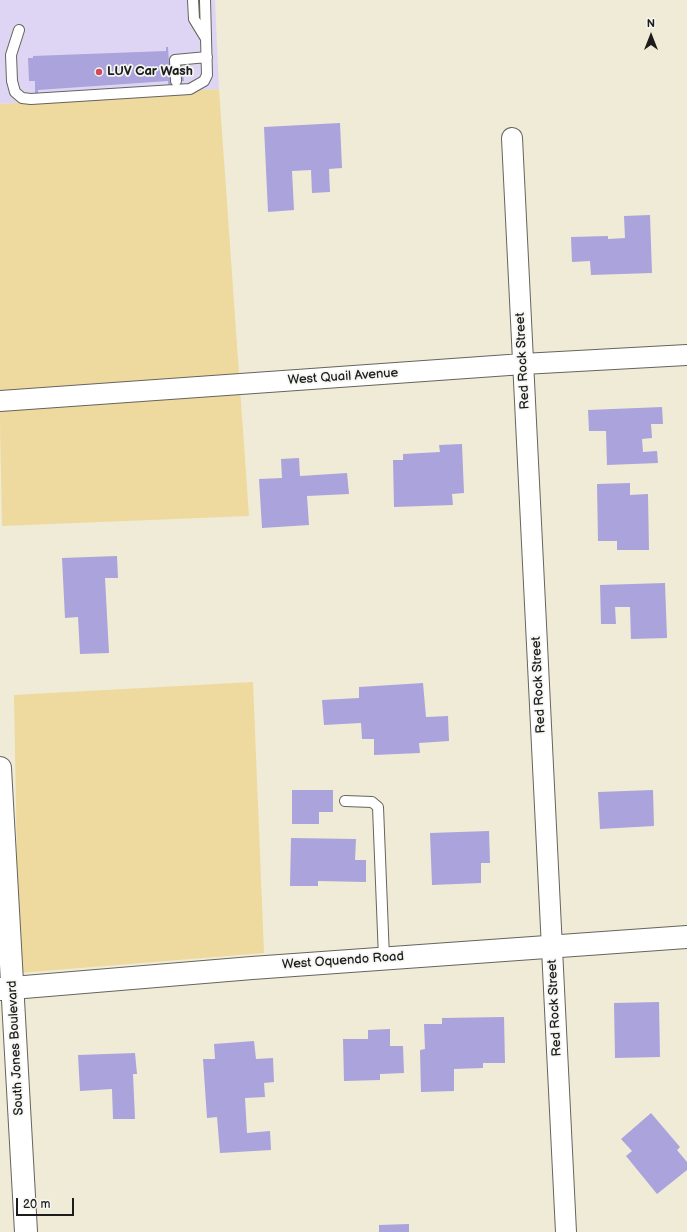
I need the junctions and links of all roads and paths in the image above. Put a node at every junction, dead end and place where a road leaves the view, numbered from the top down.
1 (193, 0) edge
2 (204, 0) edge
3 (19, 30) dead end
4 (206, 38) junction
5 (207, 57) junction
6 (176, 81) dead end
7 (512, 138) dead end
8 (687, 356) edge
9 (523, 364) junction
10 (0, 400) edge
11 (0, 768) edge
12 (345, 801) dead end
13 (687, 937) edge
14 (551, 946) junction
15 (384, 958) junction
16 (6, 988) edge
17 (26, 1232) edge
18 (566, 1232) edge

1 - 4 lane
2 - 4 lane
3 - 5 lane
4 - 5 lane
5 - 6 lane
7 - 9 street, Red Rock Street
8 - 9 street, West Quail Avenue
9 - 10 street, West Quail Avenue
9 - 14 street, Red Rock Street
11 - 16 street, South Jones Boulevard
12 - 15 lane
13 - 14 street, West Oquendo Road
14 - 15 street, West Oquendo Road
14 - 18 street, Red Rock Street
15 - 16 street, West Oquendo Road
16 - 17 street, South Jones Boulevard

